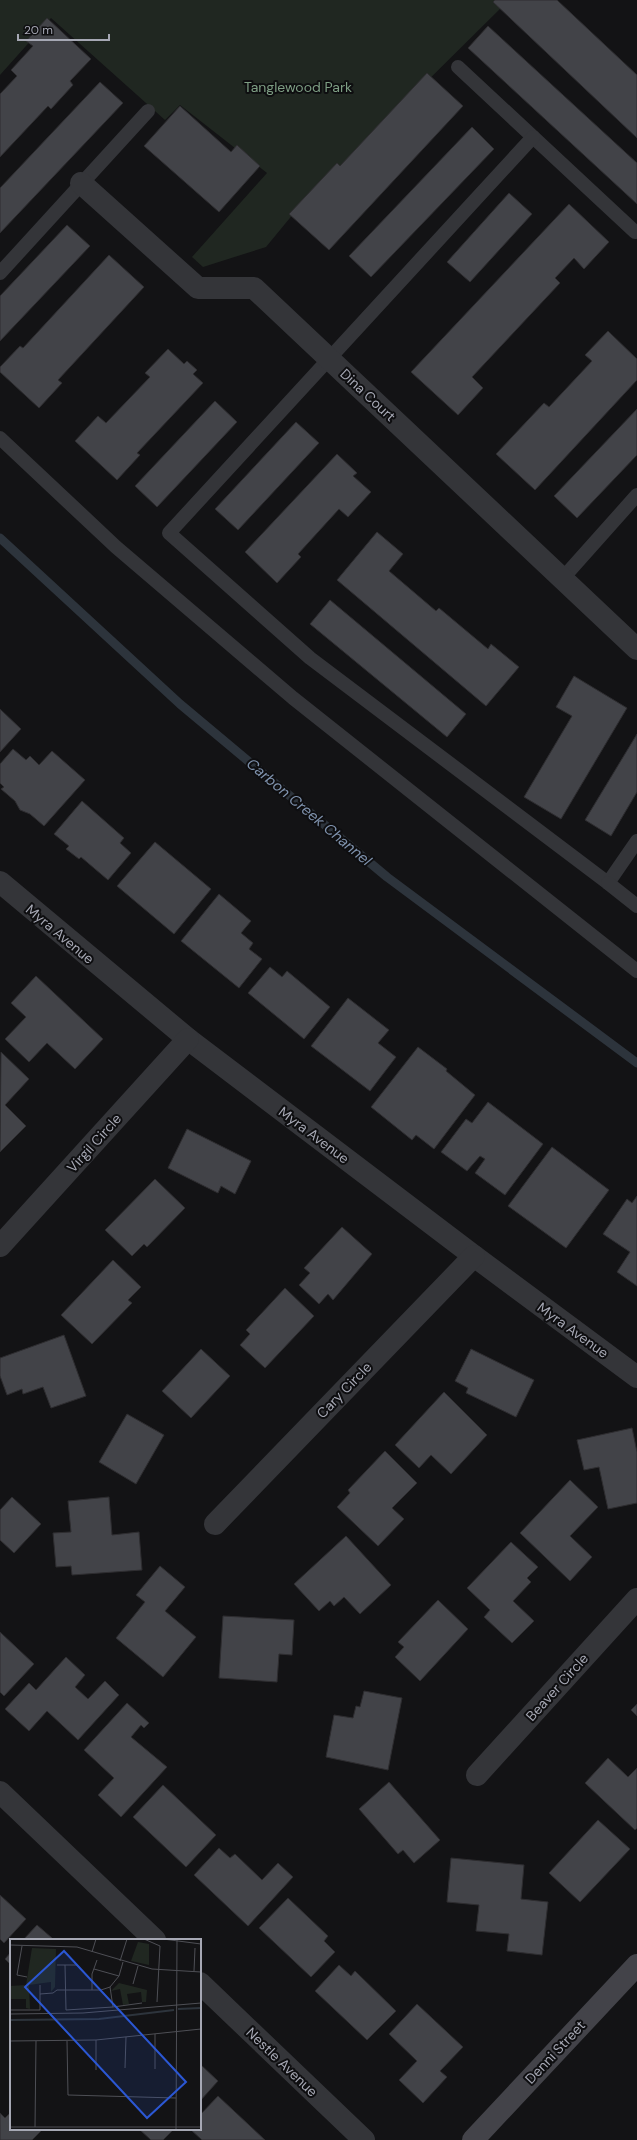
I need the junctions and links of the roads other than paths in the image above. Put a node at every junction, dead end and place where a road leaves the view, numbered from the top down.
1 (458, 67) dead end
2 (148, 111) dead end
3 (533, 137) junction
4 (81, 184) junction
5 (634, 232) dead end
6 (0, 273) edge
7 (328, 358) junction
8 (0, 438) edge
9 (637, 495) edge
10 (563, 578) junction
11 (637, 648) edge
12 (637, 842) edge
13 (0, 882) edge
14 (608, 884) junction
15 (637, 906) edge
16 (637, 971) edge
17 (188, 1039) junction
18 (0, 1246) edge
19 (474, 1256) junction
20 (637, 1377) edge
21 (215, 1524) dead end
22 (637, 1599) edge
23 (477, 1775) dead end
24 (0, 1792) edge
25 (153, 1939) edge
26 (637, 1965) edge
27 (201, 1985) edge
28 (364, 2140) edge
29 (473, 2140) edge

1 - 3 lane
2 - 4 lane
3 - 5 lane
3 - 7 lane
4 - 6 lane
4 - 7 street, Dina Court
7 - 10 street, Dina Court
7 - 14 lane
8 - 16 lane
9 - 10 lane
10 - 11 street, Dina Court
12 - 14 lane
13 - 17 street, Myra Avenue
14 - 15 lane
17 - 18 street, Virgil Circle
17 - 19 street, Myra Avenue
19 - 20 street, Myra Avenue
19 - 21 street, Cary Circle
22 - 23 street, Beaver Circle
24 - 25 street
26 - 29 main road, Denni Street
27 - 28 street, Nestle Avenue

